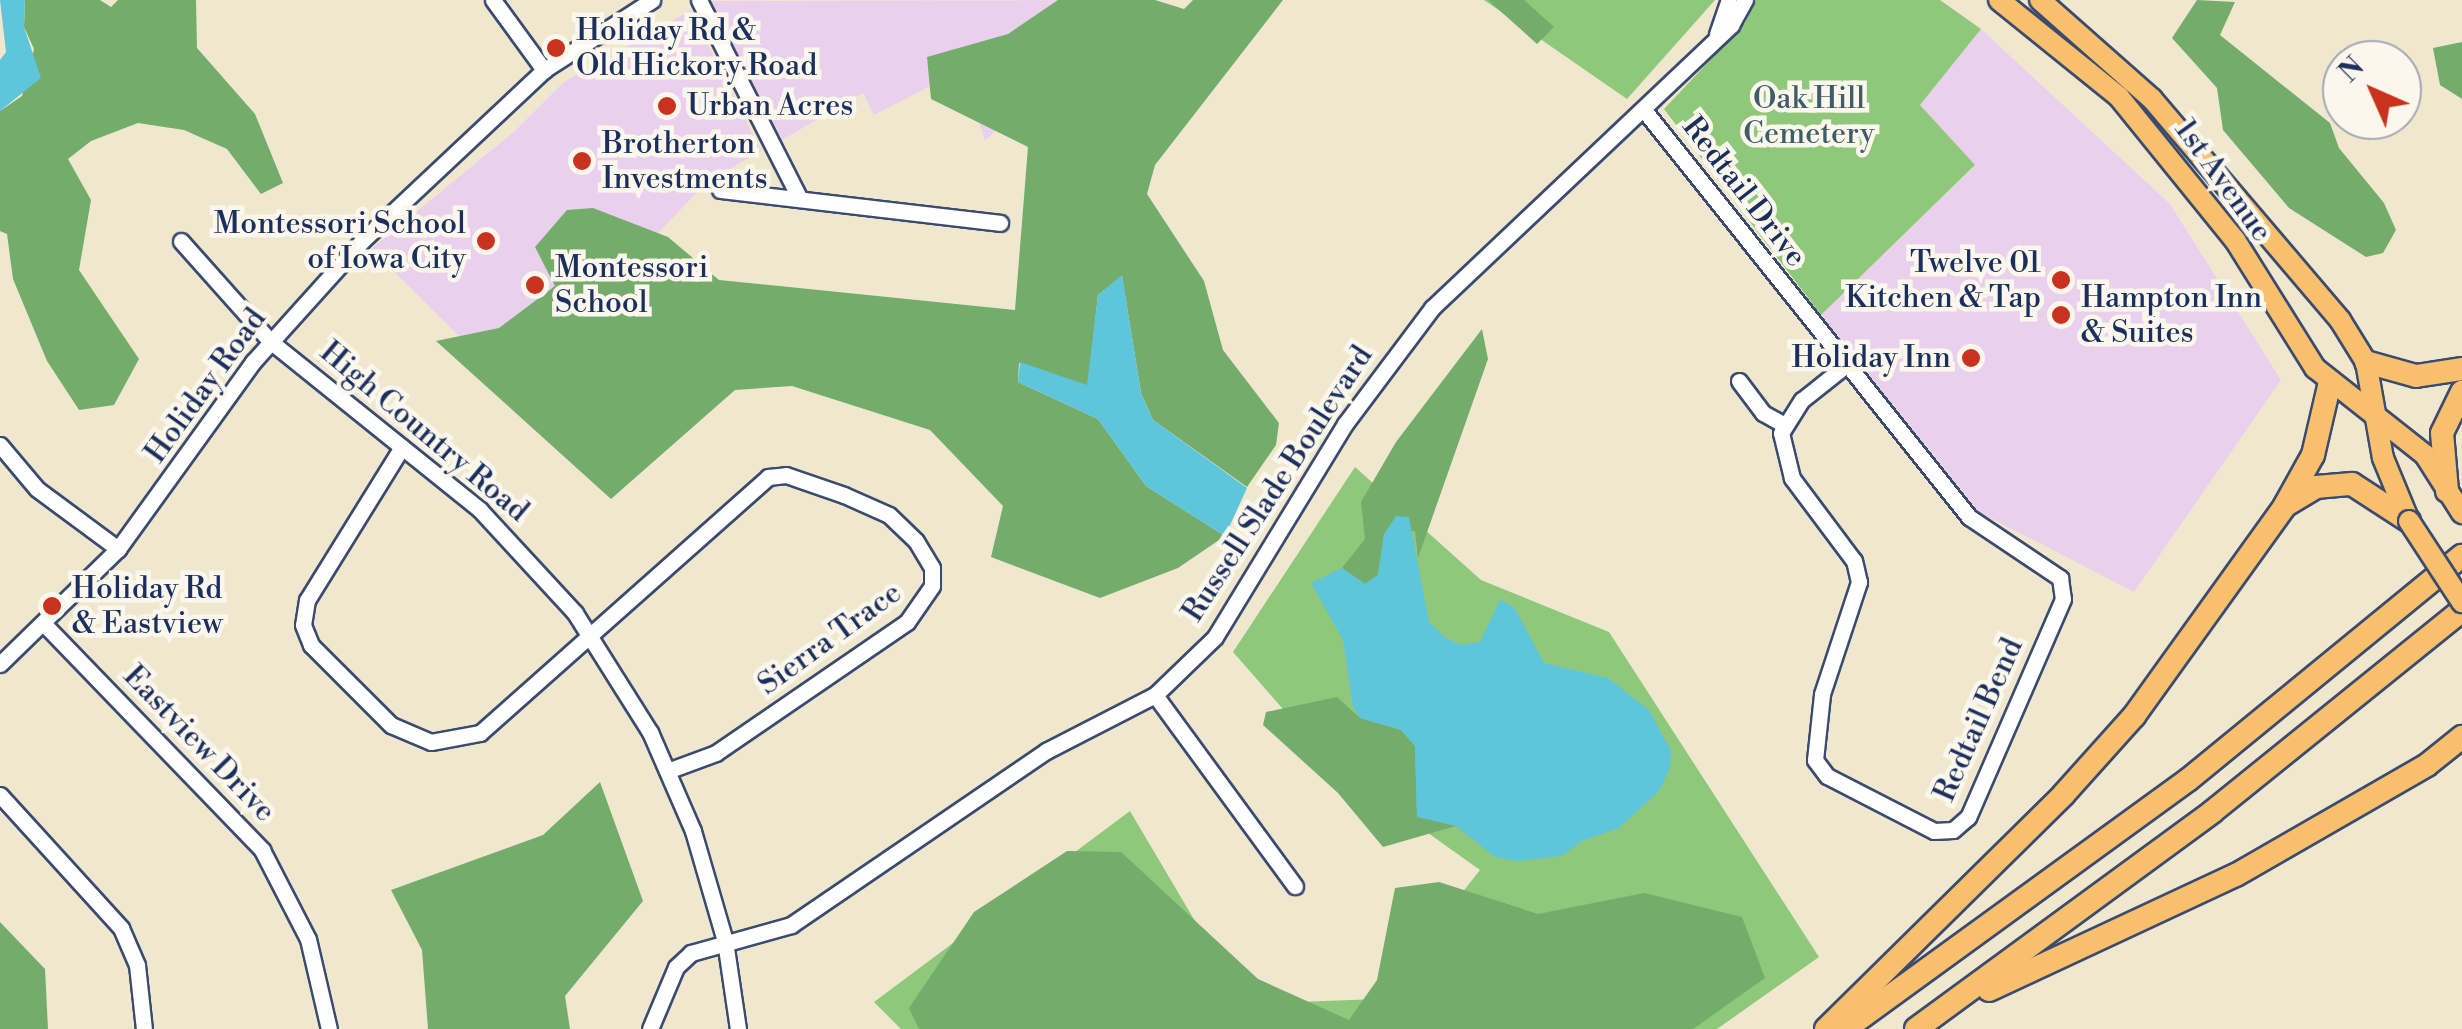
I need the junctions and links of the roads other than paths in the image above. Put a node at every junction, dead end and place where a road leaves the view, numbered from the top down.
1 (493, 0) edge
2 (652, 0) edge
3 (699, 0) edge
4 (1729, 0) edge
5 (1744, 0) edge
6 (2000, 0) edge
7 (2040, 0) edge
8 (1716, 34) junction
9 (544, 70) junction
10 (1644, 110) junction
11 (720, 190) dead end
12 (800, 200) junction
13 (1000, 223) dead end
14 (181, 241) dead end
15 (270, 340) junction
16 (2366, 362) junction
17 (1846, 366) junction
18 (2462, 369) edge
19 (1739, 381) dead end
20 (2330, 382) junction
21 (2462, 392) edge
22 (2375, 418) junction
23 (1783, 424) junction
24 (0, 445) edge
25 (402, 447) junction
26 (2447, 491) junction
27 (2284, 506) junction
28 (2462, 513) edge
29 (2410, 521) junction
30 (118, 548) junction
31 (2462, 556) edge
32 (2047, 565) joint
33 (2462, 606) edge
34 (44, 625) junction
35 (590, 636) junction
36 (0, 664) edge
37 (1156, 696) junction
38 (2462, 737) edge
39 (2462, 755) edge
40 (2426, 765) junction
41 (667, 771) junction
42 (0, 795) edge
43 (1295, 886) dead end
44 (725, 941) junction
45 (1940, 1012) junction
46 (144, 1029) edge
47 (329, 1029) edge
48 (650, 1029) edge
49 (738, 1029) edge
50 (1826, 1029) edge
51 (1845, 1029) edge
52 (1916, 1029) edge

1 - 9 street
2 - 9 street, Holiday Road
3 - 12 street
4 - 8 street, Russell Slade Boulevard
5 - 8 street, Russell Slade Boulevard
6 - 20 main road, 1st Avenue
7 - 16 main road, 1st Avenue
8 - 10 street, Russell Slade Boulevard
9 - 15 street, Holiday Road
10 - 17 street, Redtail Drive
10 - 37 street, Russell Slade Boulevard
11 - 12 street
12 - 13 street
14 - 15 street, High Country Road
15 - 25 street, High Country Road
15 - 30 street, Holiday Road
16 - 18 highway
16 - 22 main road, 1st Avenue
17 - 23 street
17 - 32 street, Redtail Drive
19 - 23 street
20 - 22 main road, 1st Avenue
20 - 27 highway
21 - 26 highway
22 - 26 main road, 1st Avenue
22 - 29 main road, 1st Avenue
23 - 32 street, Redtail Bend
24 - 30 street
25 - 35 street, High Country Road
25 - 35 street
26 - 28 main road, 1st Avenue
27 - 29 highway
27 - 50 highway
29 - 33 main road, 1st Avenue, bridge
30 - 34 street, Holiday Road
31 - 51 highway
33 - 45 highway
34 - 36 street, Holiday Road
34 - 47 street, Eastview Drive
35 - 41 street, High Country Road
35 - 41 street, Sierra Trace
37 - 43 street
37 - 44 street, Russell Slade Boulevard
38 - 40 highway
39 - 40 highway
40 - 45 highway
41 - 44 street, High Country Road
42 - 46 street
44 - 48 street, Russell Slade Boulevard
44 - 49 street, High Country Road
45 - 52 highway

